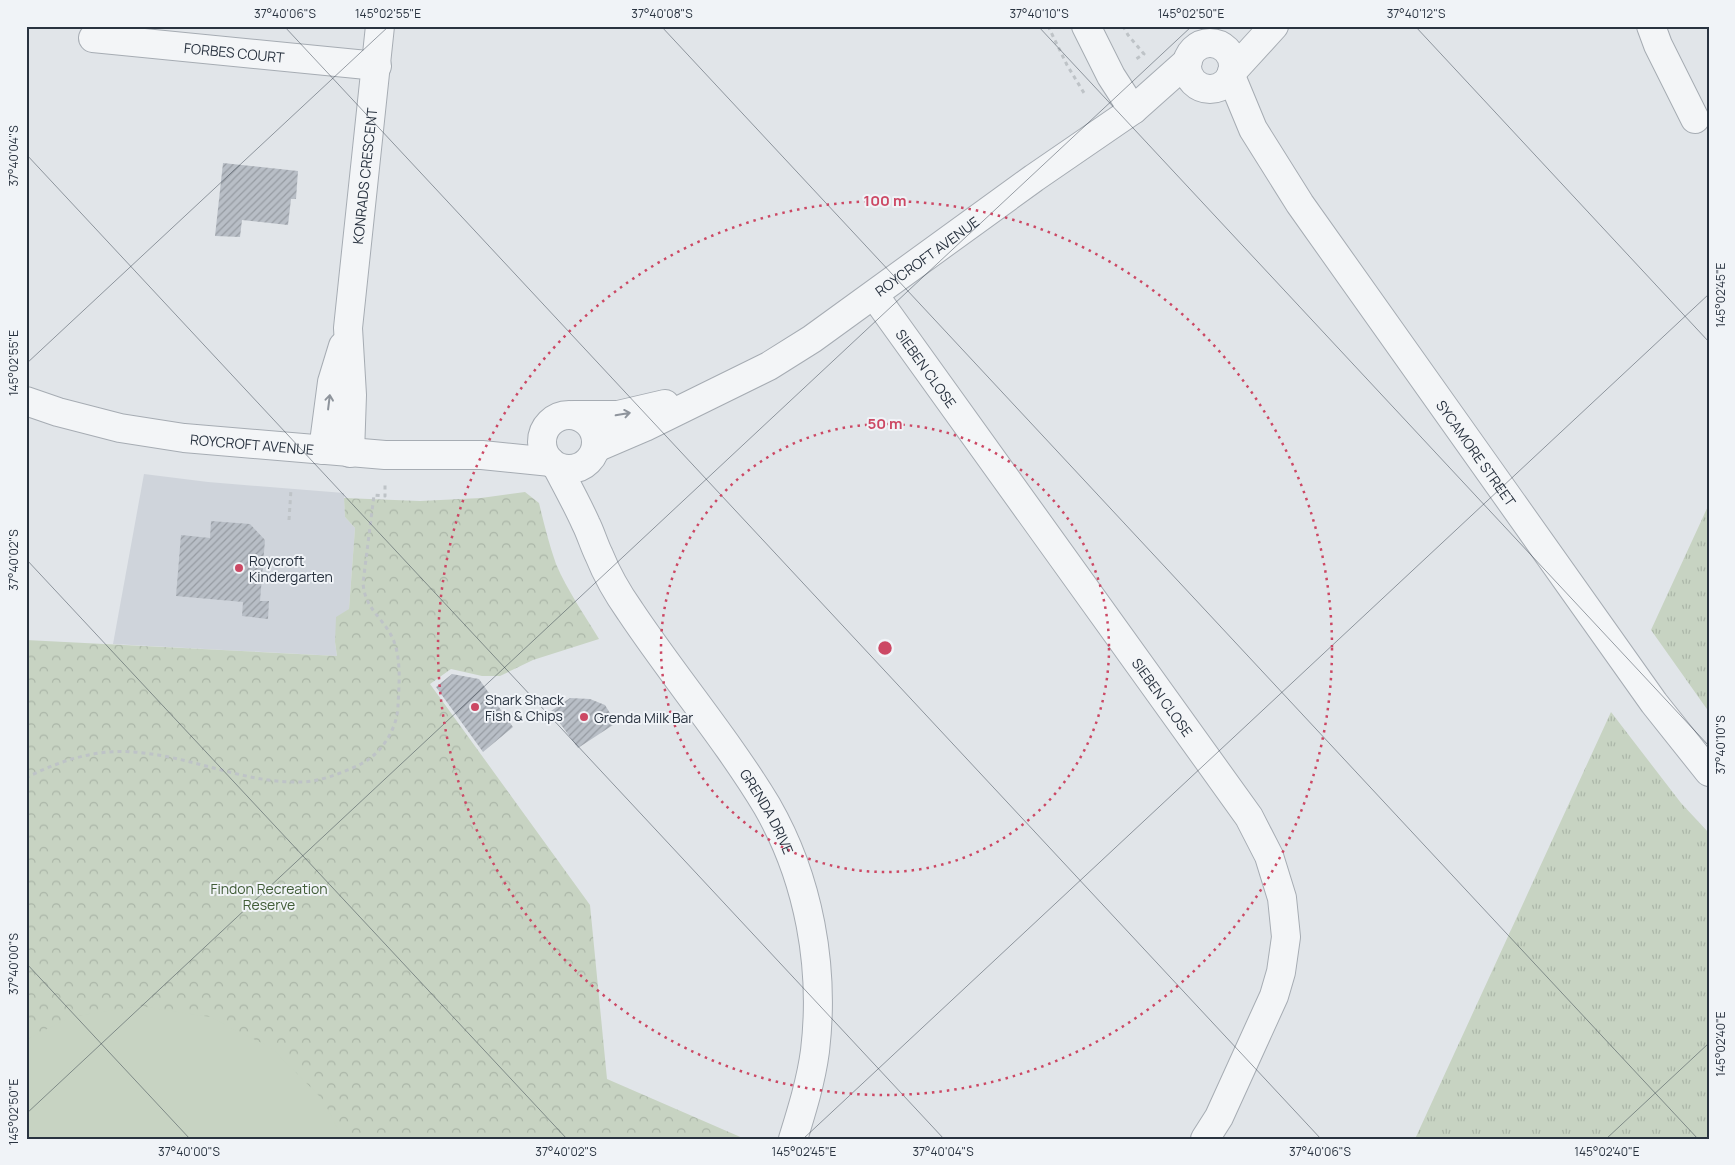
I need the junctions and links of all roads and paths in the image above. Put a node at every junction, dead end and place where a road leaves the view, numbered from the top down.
1 (380, 26) edge
2 (1086, 26) edge
3 (1265, 26) edge
4 (1274, 26) edge
5 (1651, 26) edge
6 (93, 38) dead end
7 (1216, 44) junction
8 (1188, 61) junction
9 (377, 66) junction
10 (1220, 82) junction
11 (1133, 110) junction
12 (1695, 119) dead end
13 (874, 295) junction
14 (348, 328) junction
15 (715, 392) junction
16 (26, 401) edge
17 (574, 415) junction
18 (544, 431) junction
19 (323, 450) junction
20 (350, 453) junction
21 (385, 455) junction
22 (482, 455) junction
23 (592, 455) junction
24 (554, 465) junction
25 (292, 489) dead end
26 (289, 520) dead end
27 (587, 525) junction
28 (1709, 772) edge
29 (26, 778) edge
30 (793, 1139) edge
31 (1205, 1139) edge

1 - 9 street, KONRADS CRESCENT
2 - 11 street
3 - 7 street
4 - 10 street
5 - 12 street
6 - 9 street, FORBES COURT
7 - 8 street
7 - 10 street
8 - 10 street
8 - 11 street, ROYCROFT AVENUE
9 - 14 street, KONRADS CRESCENT
10 - 11 street, ROYCROFT AVENUE
10 - 28 street, SYCAMORE STREET
11 - 13 street, ROYCROFT AVENUE
13 - 15 street, ROYCROFT AVENUE
13 - 31 street, SIEBEN CLOSE
19 -> 14 street, KONRADS CRESCENT
14 - 20 street, KONRADS CRESCENT
17 -> 15 street, ROYCROFT AVENUE
15 - 23 street, ROYCROFT AVENUE
16 - 19 street, ROYCROFT AVENUE
17 - 18 street
17 - 23 street
18 - 22 street, ROYCROFT AVENUE
18 - 24 street
19 - 20 street, ROYCROFT AVENUE
20 - 21 street, ROYCROFT AVENUE
21 - 22 street, ROYCROFT AVENUE
21 - 29 path
22 - 24 street, ROYCROFT AVENUE
23 - 24 street
23 - 27 street, GRENDA DRIVE
24 - 27 street, GRENDA DRIVE
25 - 26 path
27 - 30 street, GRENDA DRIVE

